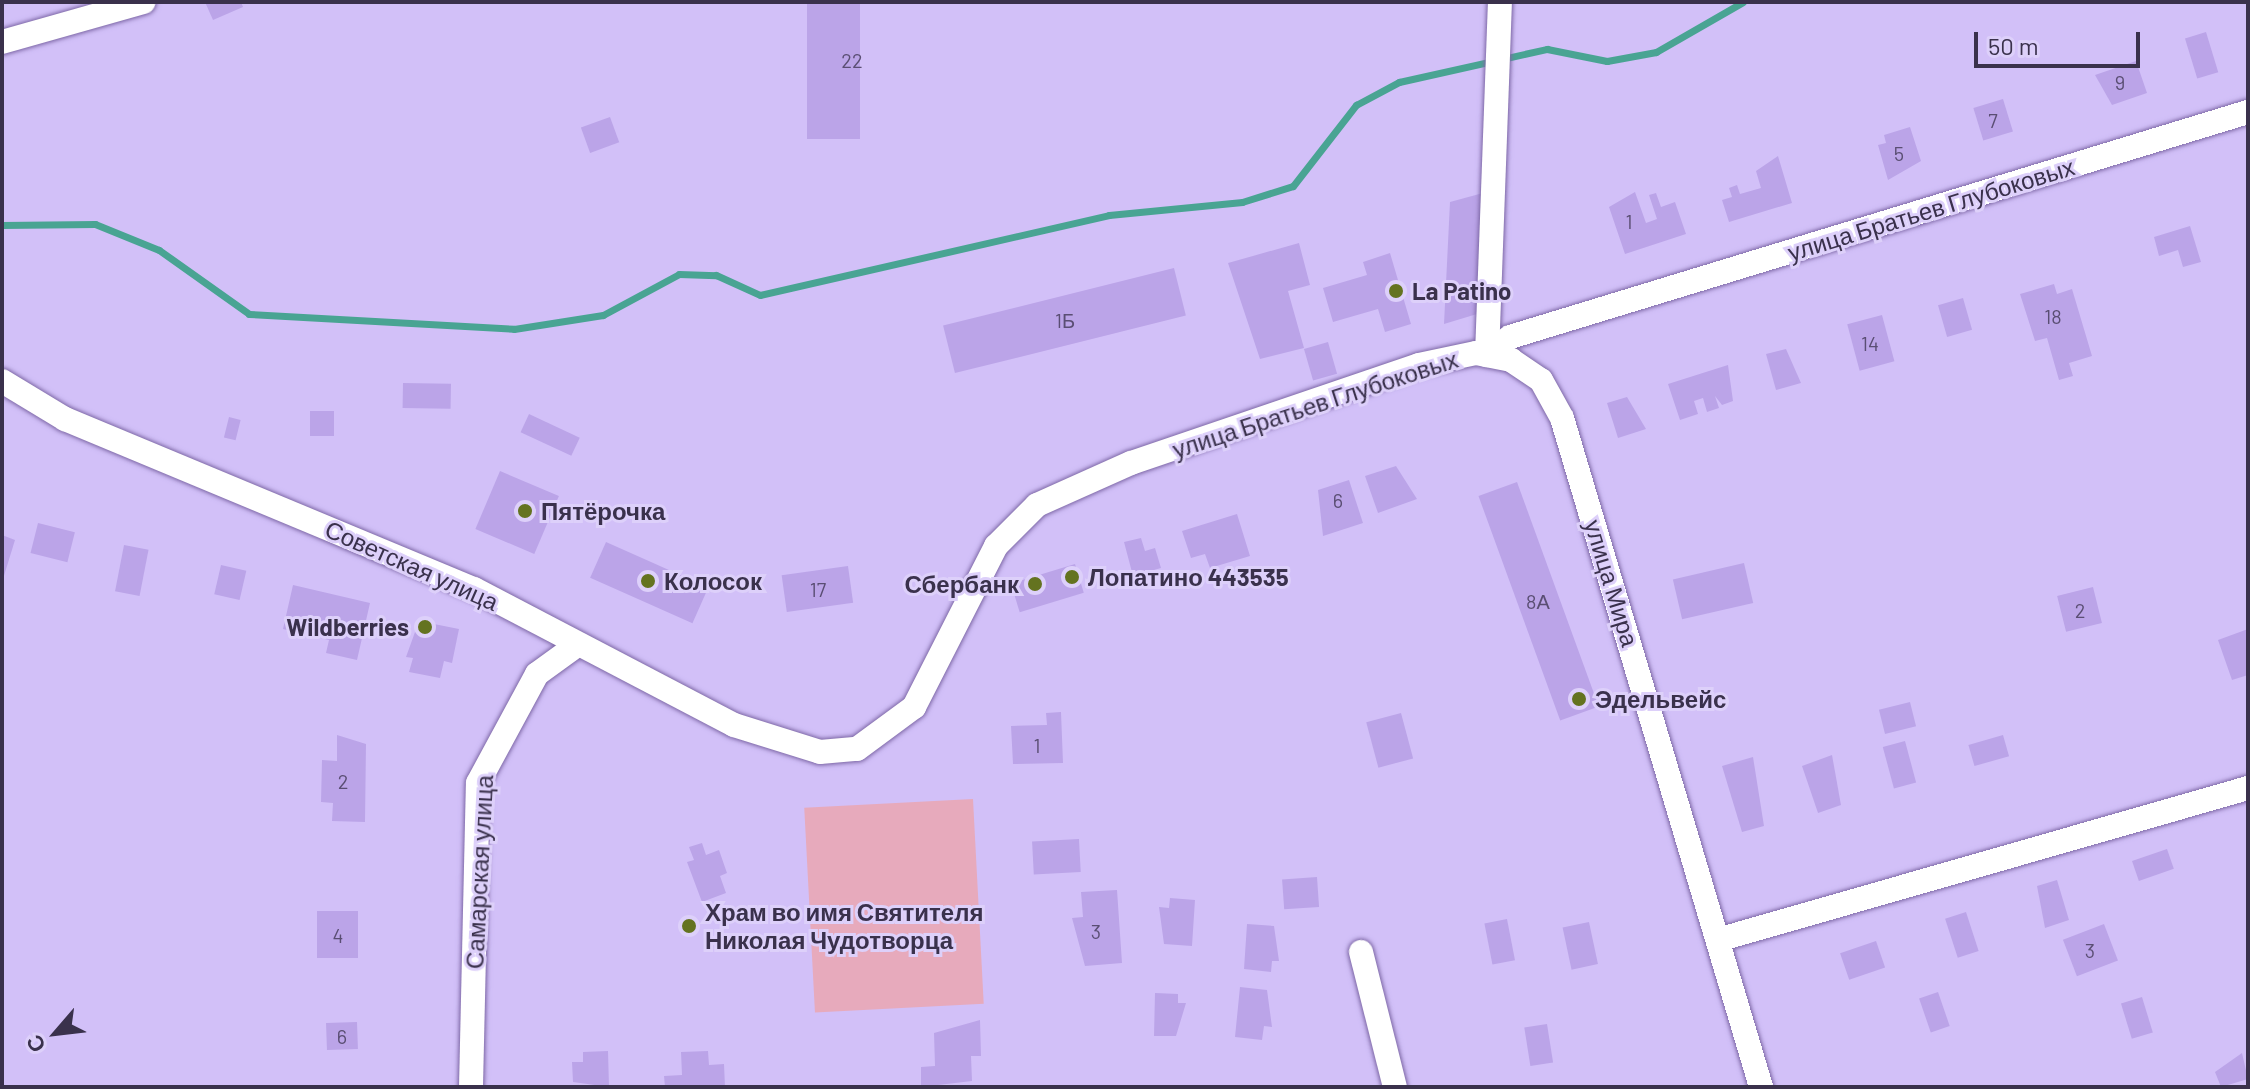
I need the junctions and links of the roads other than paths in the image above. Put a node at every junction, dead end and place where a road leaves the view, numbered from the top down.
1 (143, 2) edge
2 (1500, 9) edge
3 (2, 42) edge
4 (2248, 112) edge
5 (1487, 355) junction
6 (2, 381) edge
7 (577, 645) junction
8 (820, 752) joint
9 (2248, 788) edge
10 (1721, 939) junction
11 (1361, 952) dead end
12 (471, 1087) edge
13 (1395, 1087) edge
14 (1761, 1087) edge

1 - 3 street
2 - 5 street
4 - 5 street, улица Братьев Глубоковых
5 - 8 street, улица Братьев Глубоковых
5 - 10 street, улица Мира
6 - 7 street, Советская улица
7 - 8 street, Советская улица
7 - 12 street, Самарская улица
9 - 10 street
10 - 14 street, улица Мира
11 - 13 street

